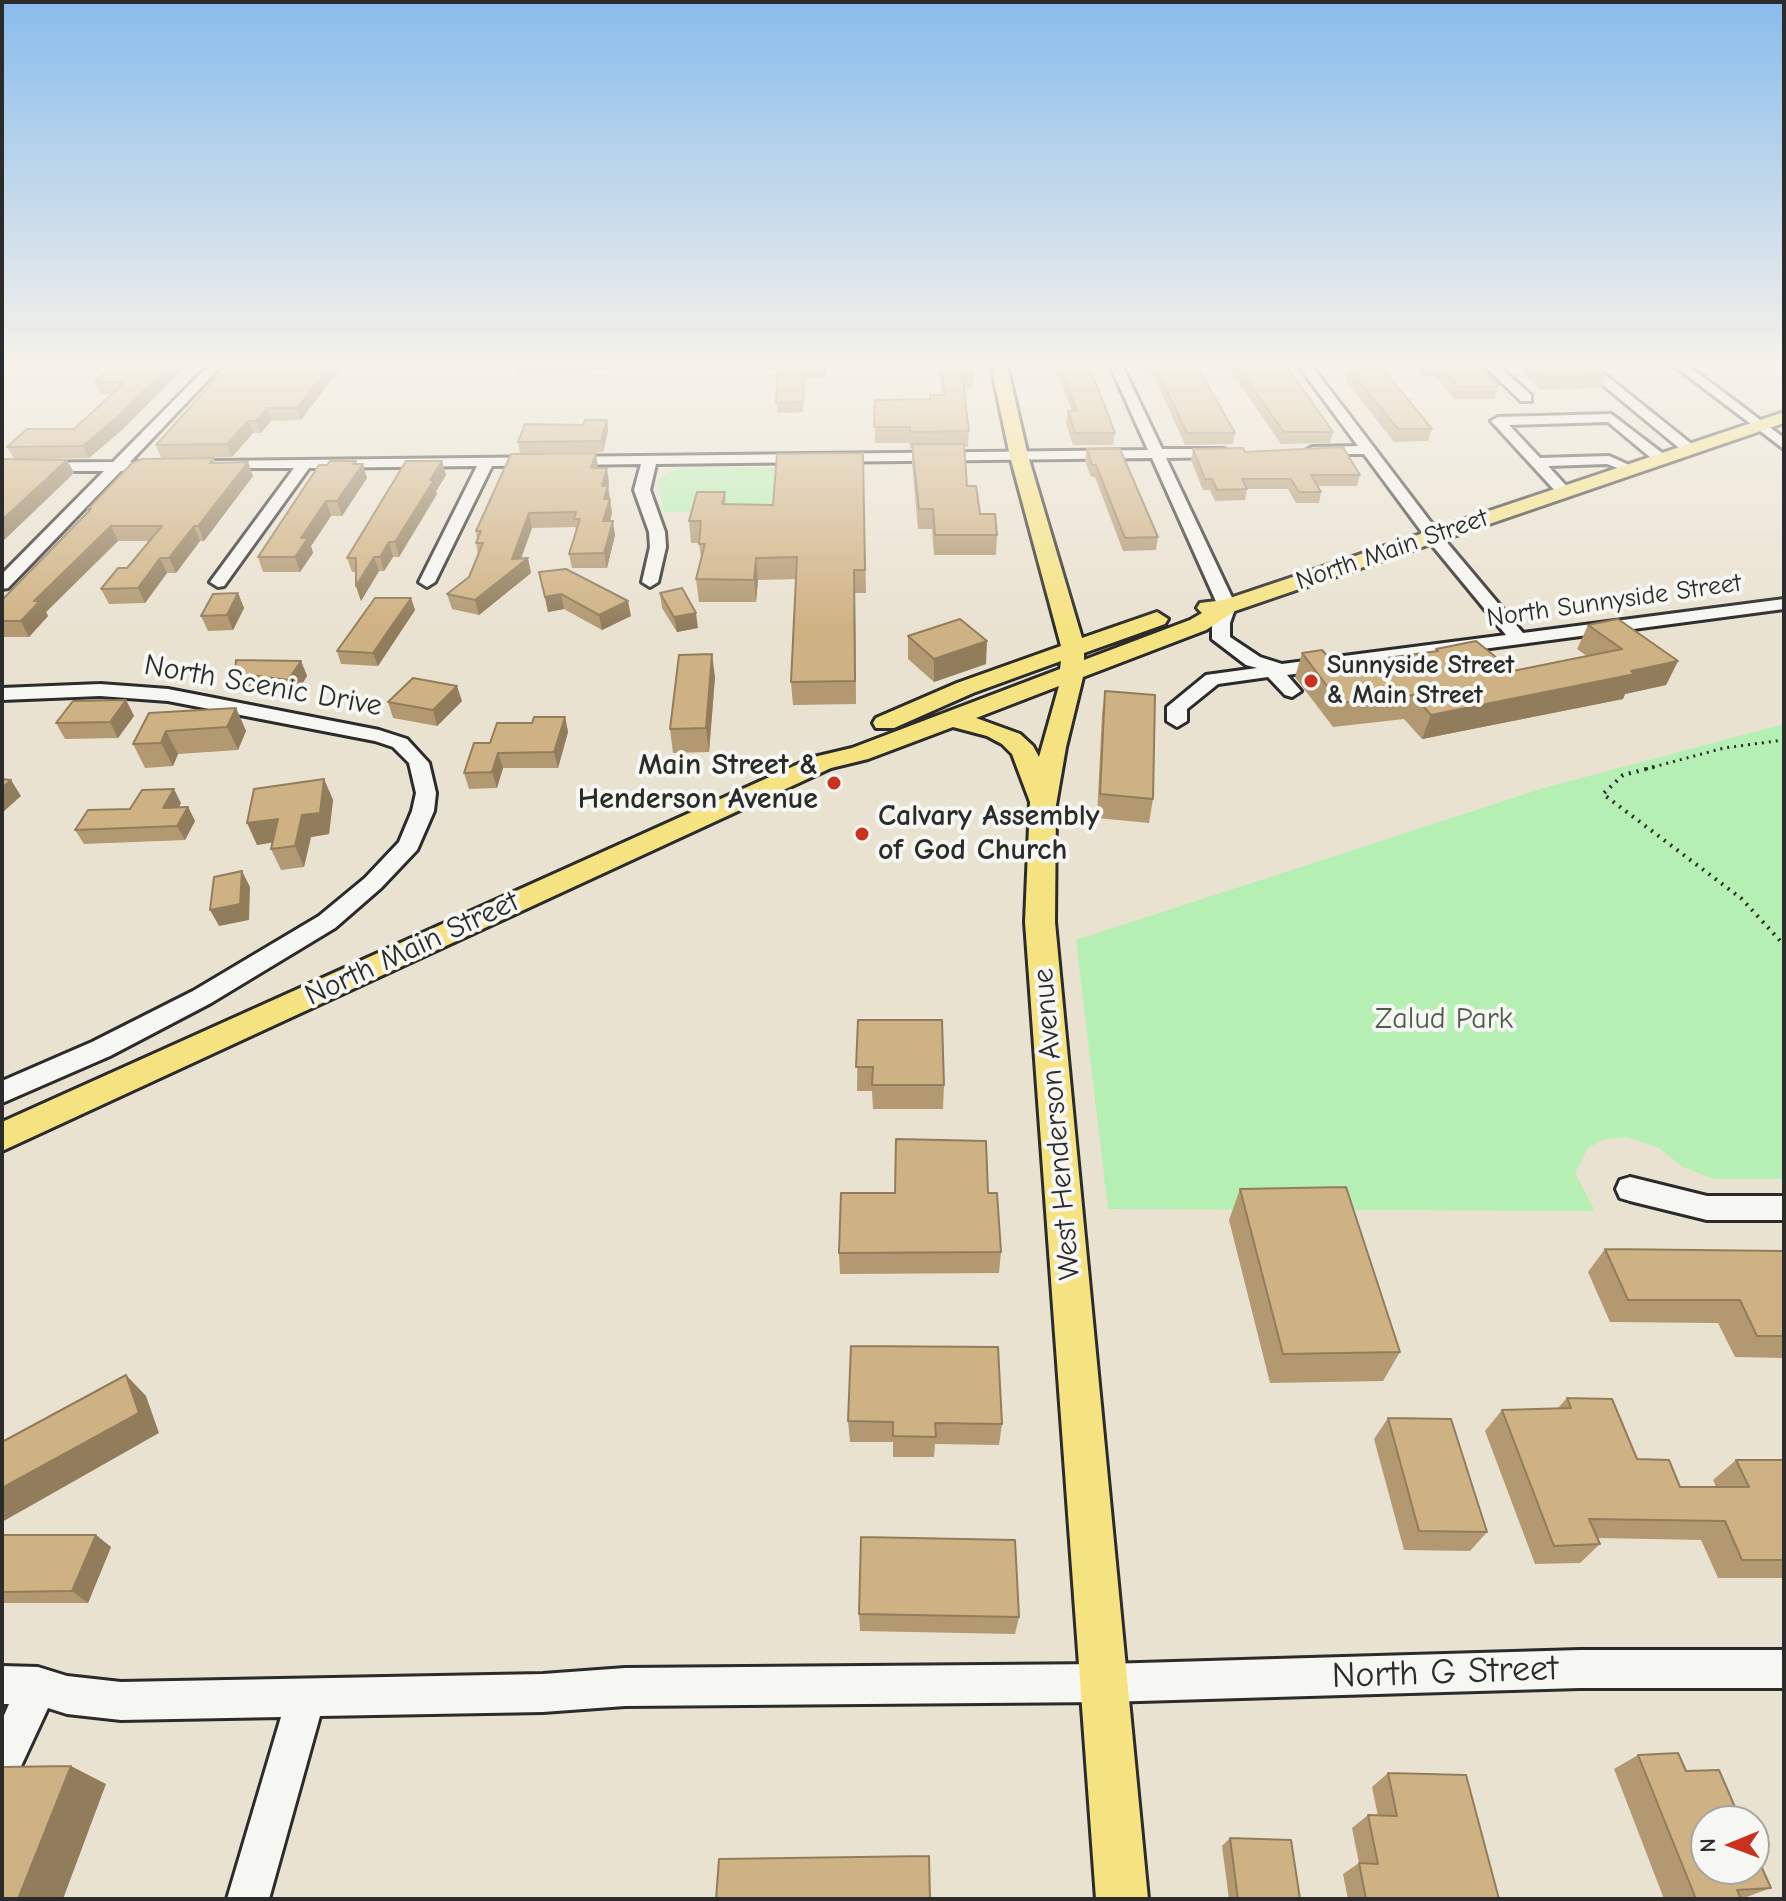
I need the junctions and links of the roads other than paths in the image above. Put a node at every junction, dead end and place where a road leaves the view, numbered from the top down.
1 (134, 450) edge
2 (1018, 450) edge
3 (1153, 450) edge
4 (1369, 450) joint
5 (1525, 450) edge
6 (1650, 450) edge
7 (1687, 450) edge
8 (1247, 452) edge
9 (1293, 452) edge
10 (1155, 454) junction
11 (1019, 456) junction
12 (1661, 459) junction
13 (649, 461) junction
14 (1536, 462) junction
15 (486, 463) junction
16 (305, 464) junction
17 (118, 466) junction
18 (2, 467) edge
19 (1631, 469) junction
20 (1564, 492) junction
21 (1433, 536) junction
22 (218, 582) dead end
23 (427, 582) dead end
24 (650, 582) dead end
25 (2, 584) edge
26 (1784, 604) edge
27 (1227, 606) junction
28 (1519, 640) junction
29 (1074, 660) junction
30 (1277, 670) junction
31 (1292, 691) dead end
32 (2, 694) edge
33 (949, 718) junction
34 (1177, 721) dead end
35 (823, 762) junction
36 (1043, 805) junction
37 (2, 1092) edge
38 (3, 1135) edge
39 (1630, 1189) dead end
40 (1784, 1208) edge
41 (1784, 1669) edge
42 (1106, 1683) junction
43 (20, 1686) edge
44 (306, 1697) junction
45 (2, 1763) edge
46 (248, 1899) edge
47 (1122, 1899) edge

1 - 17 street
2 - 11 main road
3 - 10 street
4 - 9 street
4 - 21 street
5 - 14 street
6 - 12 street
7 - 12 main road, North Main Street
8 - 10 street
10 - 11 street
10 - 27 street
11 - 13 street
11 - 29 main road
12 - 19 main road, North Main Street
13 - 15 street
13 - 24 street
14 - 19 street
14 - 20 street
15 - 16 street
15 - 23 street
16 - 17 street
16 - 22 street
17 - 18 street
17 - 25 street
19 - 20 main road, North Main Street
20 - 21 main road, North Main Street
21 - 27 main road, North Main Street
21 - 28 street
26 - 28 street, North Sunnyside Street
27 - 29 main road, North Main Street
27 - 30 street
28 - 30 street, North Sunnyside Street
29 - 33 main road, North Main Street
29 - 35 main road, North Main Street
29 - 36 main road, West Henderson Avenue
30 - 31 street
30 - 34 street, North Sunnyside Street
32 - 37 street, North Scenic Drive
33 - 35 main road, North Main Street
33 - 36 main road
35 - 38 main road, North Main Street
36 - 42 main road, West Henderson Avenue
39 - 40 street
41 - 42 street, North G Street
42 - 44 street, North G Street
42 - 47 main road, West Henderson Avenue
43 - 44 street, North G Street
43 - 45 street
44 - 46 street

